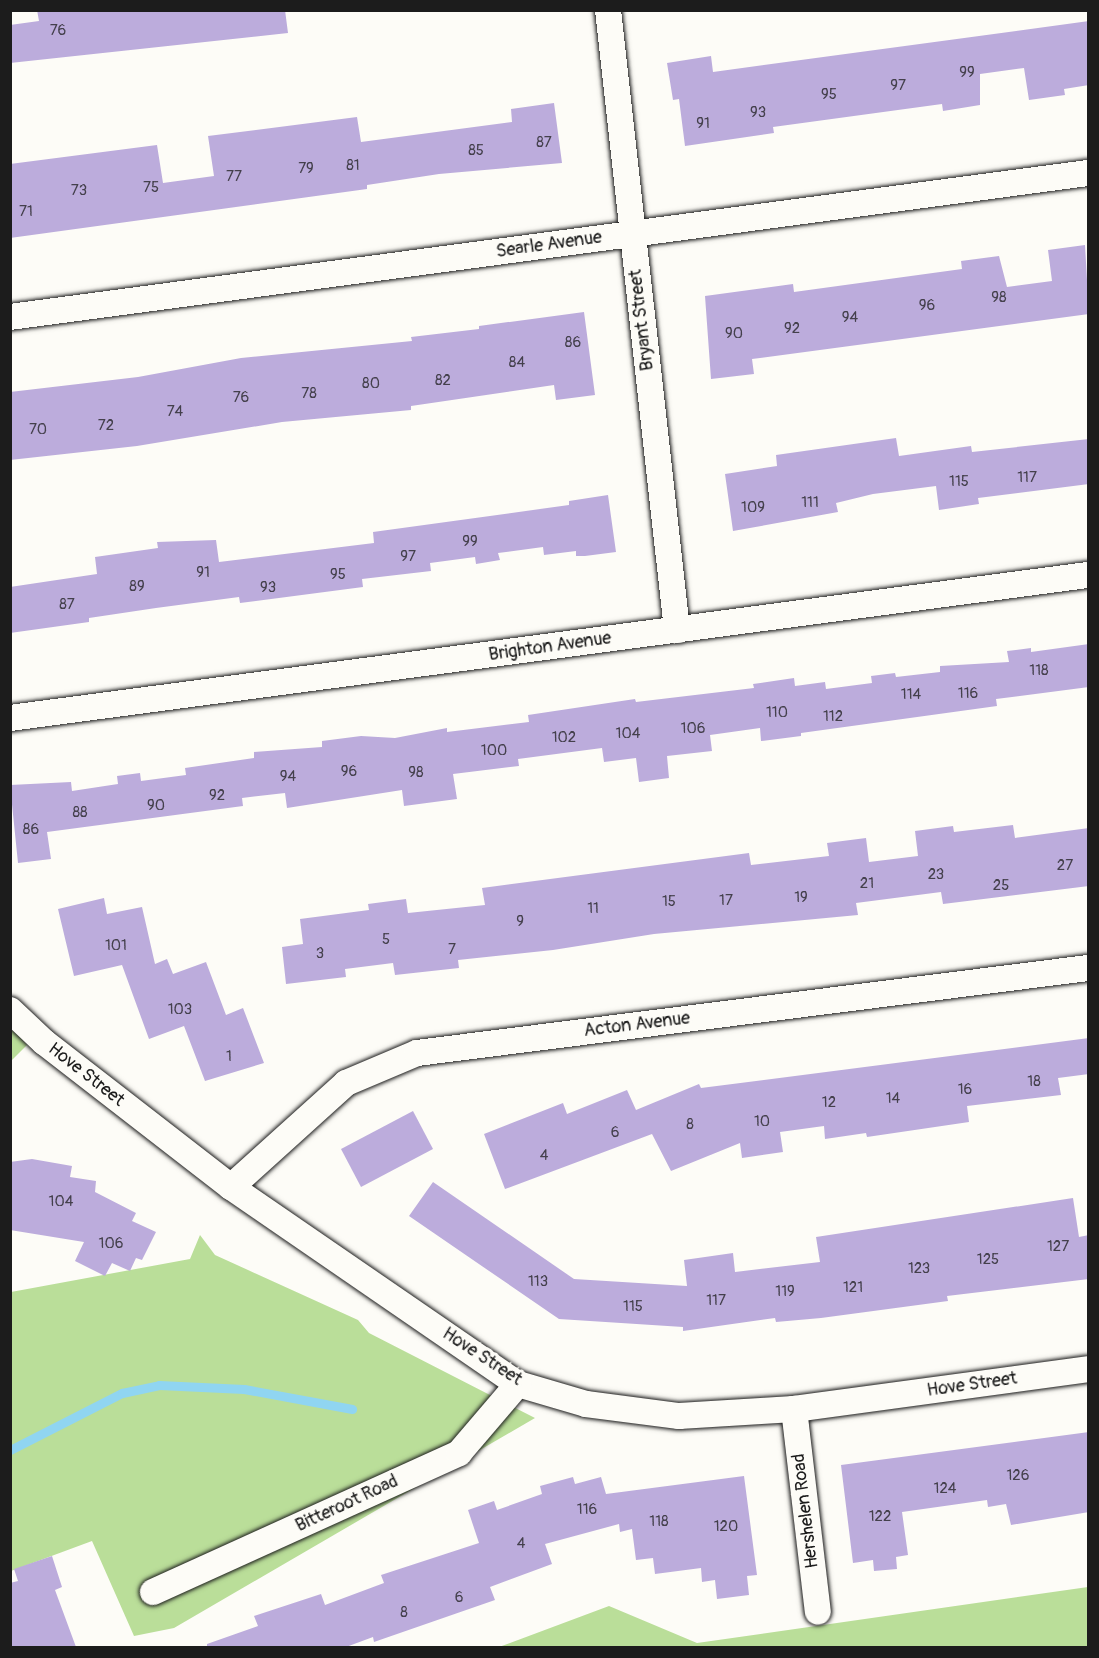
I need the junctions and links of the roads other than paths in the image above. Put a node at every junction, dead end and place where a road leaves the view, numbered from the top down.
1 (608, 10) edge
2 (1089, 174) edge
3 (632, 234) junction
4 (10, 317) edge
5 (1089, 575) edge
6 (677, 630) junction
7 (10, 718) edge
8 (1089, 968) edge
9 (10, 1010) edge
10 (231, 1187) junction
11 (1089, 1369) edge
12 (518, 1384) junction
13 (794, 1409) junction
14 (153, 1592) dead end
15 (818, 1612) dead end

1 - 3 street, Bryant Street
2 - 3 street, Searle Avenue
3 - 4 street, Searle Avenue
3 - 6 street, Bryant Street
5 - 6 street, Brighton Avenue
6 - 7 street, Brighton Avenue
8 - 10 street, Acton Avenue
9 - 10 street, Hove Street
10 - 12 street, Hove Street
11 - 13 street, Hove Street
12 - 13 street, Hove Street
12 - 14 street, Bitteroot Road
13 - 15 street, Hershelen Road

